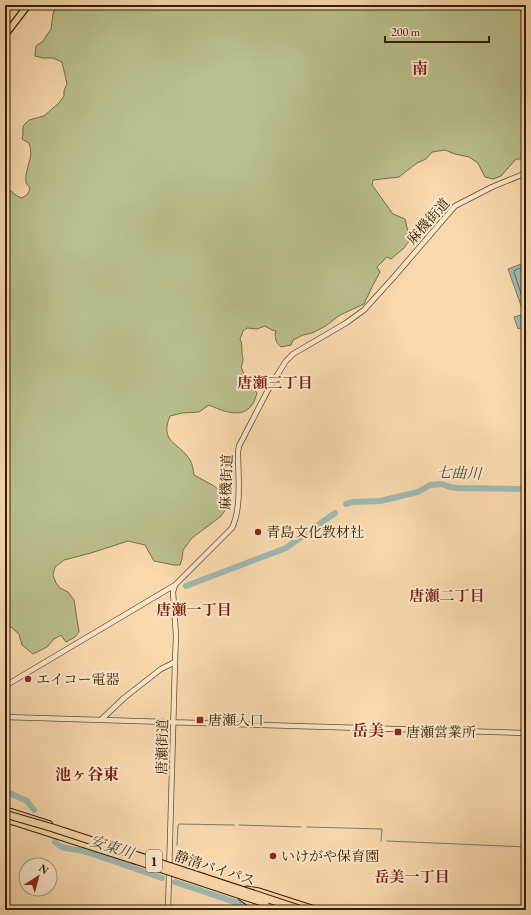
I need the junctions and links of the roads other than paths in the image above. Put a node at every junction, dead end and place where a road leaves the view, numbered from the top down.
1 (28, 5) edge
2 (5, 35) edge
3 (526, 173) edge
4 (175, 585) junction
5 (175, 662) junction
6 (5, 686) edge
7 (5, 717) edge
8 (102, 719) junction
9 (173, 721) junction
10 (526, 733) edge
11 (5, 810) edge
12 (5, 813) edge
13 (5, 819) edge
14 (5, 824) edge
15 (69, 833) junction
16 (100, 850) junction
17 (169, 869) junction
18 (240, 892) junction
19 (168, 910) edge
20 (273, 910) edge
21 (285, 910) edge
22 (302, 910) edge
23 (315, 910) edge

1 - 2 main road
3 - 4 street, 麻機街道
4 - 5 street, 唐瀬街道
4 - 6 street, 麻機街道
5 - 8 street
5 - 9 street, 唐瀬街道
7 - 8 street
8 - 9 street
9 - 10 street
9 - 17 street, 唐瀬街道
11 - 15 highway, 1
12 - 15 highway, 1
12 - 22 highway, 静清バイパス / 1, bridge
13 - 16 highway, 1
13 - 21 highway, 静清バイパス / 1, bridge
14 - 16 highway, 1
15 - 17 highway, 1
16 - 17 highway, 1
17 - 18 highway, 1
17 - 19 street, 唐瀬街道
18 - 20 highway, 1
18 - 21 highway, 1
18 - 22 highway, 1
18 - 23 highway, 1

